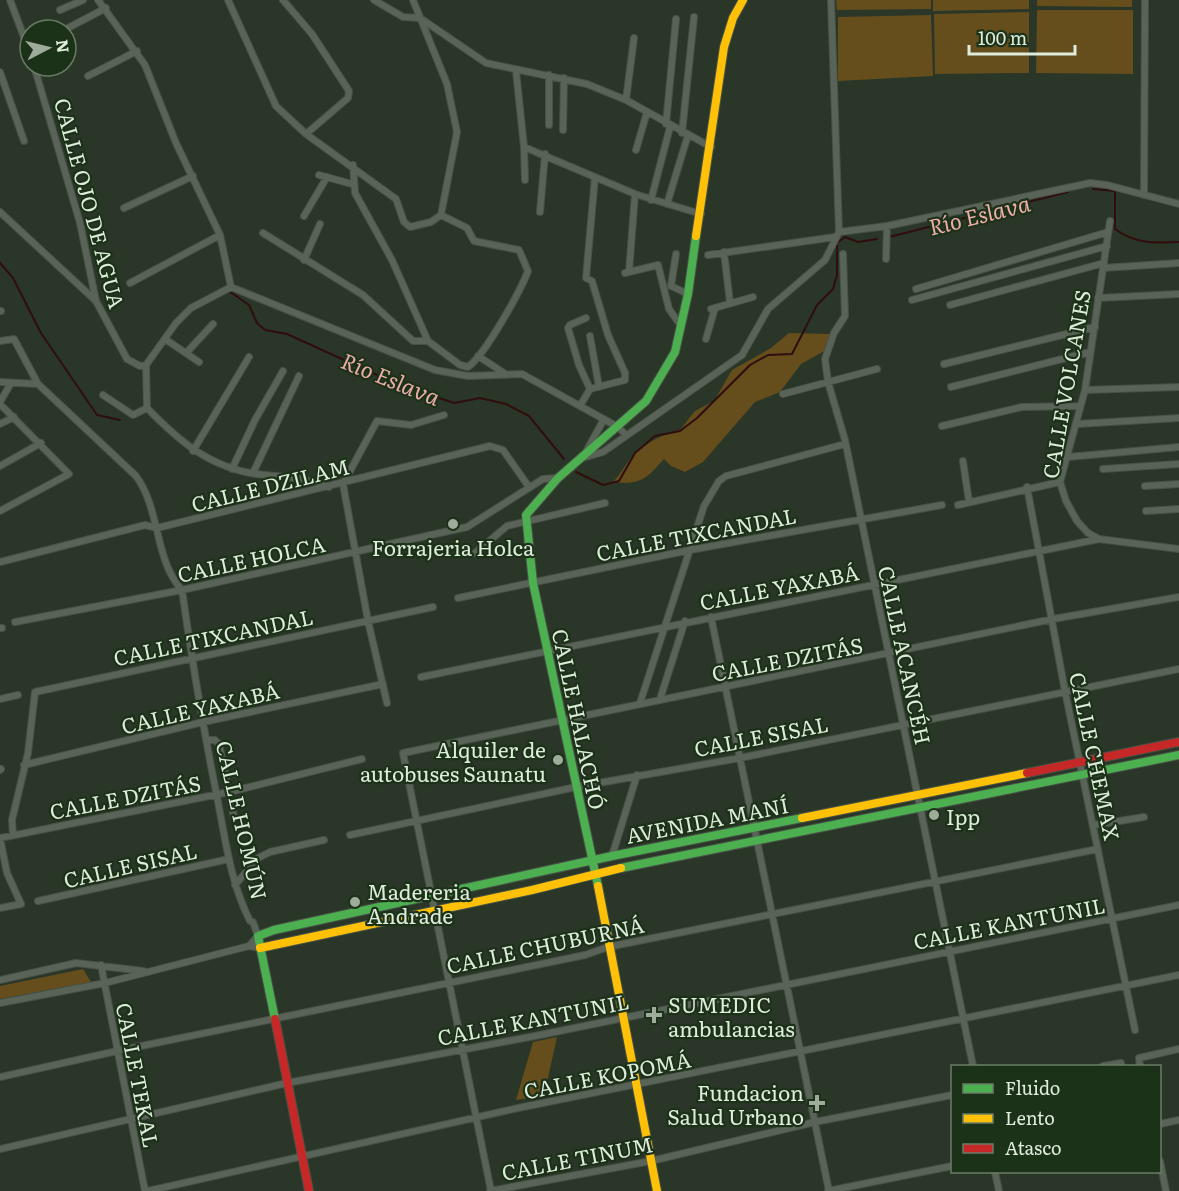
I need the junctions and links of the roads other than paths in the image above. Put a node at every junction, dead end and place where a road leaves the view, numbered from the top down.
1 (10, 0) edge
2 (83, 0) edge
3 (98, 0) edge
4 (228, 0) edge
5 (283, 0) edge
6 (374, 0) edge
7 (413, 0) edge
8 (743, 0) edge
9 (831, 0) edge
10 (1145, 0) edge
11 (106, 8) junction
12 (60, 10) dead end
13 (694, 17) dead end
14 (420, 18) junction
15 (676, 19) dead end
16 (18, 21) edge
17 (78, 23) edge
18 (634, 38) dead end
19 (137, 51) junction
20 (516, 71) junction
21 (0, 74) edge
22 (549, 75) junction
23 (88, 76) dead end
24 (38, 78) edge
25 (564, 78) junction
26 (626, 100) junction
27 (646, 112) junction
28 (549, 125) dead end
29 (668, 125) junction
30 (563, 130) dead end
31 (306, 134) junction
32 (685, 134) junction
33 (24, 141) dead end
34 (525, 147) junction
35 (711, 147) junction
36 (636, 150) dead end
37 (544, 154) junction
38 (353, 165) junction
39 (320, 175) dead end
40 (193, 176) junction
41 (327, 177) junction
42 (595, 177) junction
43 (525, 180) dead end
44 (352, 184) junction
45 (634, 194) junction
46 (1144, 195) junction
47 (651, 200) junction
48 (667, 204) junction
49 (1179, 204) edge
50 (124, 208) dead end
51 (0, 212) edge
52 (540, 212) dead end
53 (701, 214) junction
54 (441, 215) junction
55 (304, 216) dead end
56 (1110, 221) dead end
57 (320, 224) dead end
58 (886, 226) junction
59 (1108, 232) junction
60 (263, 233) dead end
61 (220, 235) junction
62 (837, 235) junction
63 (1107, 246) junction
64 (724, 252) junction
65 (676, 254) dead end
66 (843, 254) dead end
67 (708, 255) dead end
68 (886, 259) dead end
69 (304, 260) junction
70 (1179, 263) edge
71 (1104, 266) junction
72 (130, 283) dead end
73 (231, 287) junction
74 (916, 289) dead end
75 (688, 294) junction
76 (1179, 294) edge
77 (753, 297) dead end
78 (1098, 298) junction
79 (912, 300) dead end
80 (96, 301) junction
81 (730, 303) junction
82 (950, 305) dead end
83 (586, 318) dead end
84 (213, 324) dead end
85 (682, 326) junction
86 (1095, 327) junction
87 (590, 336) dead end
88 (165, 339) junction
89 (706, 339) dead end
90 (0, 341) edge
91 (428, 341) junction
92 (187, 352) junction
93 (1090, 352) junction
94 (478, 356) junction
95 (249, 357) dead end
96 (198, 362) dead end
97 (944, 364) dead end
98 (147, 365) junction
99 (877, 369) dead end
100 (633, 370) dead end
101 (283, 371) dead end
102 (625, 373) junction
103 (504, 374) junction
104 (299, 376) dead end
105 (0, 382) edge
106 (828, 382) junction
107 (11, 383) junction
108 (38, 384) junction
109 (599, 387) junction
110 (951, 387) dead end
111 (1179, 387) edge
112 (590, 389) junction
113 (1085, 390) junction
114 (783, 394) dead end
115 (103, 395) dead end
116 (0, 403) edge
117 (580, 406) junction
118 (1080, 406) junction
119 (147, 408) junction
120 (444, 415) dead end
121 (14, 417) junction
122 (1179, 418) edge
123 (604, 419) junction
124 (0, 424) edge
125 (1077, 424) junction
126 (942, 426) dead end
127 (618, 427) junction
128 (625, 434) junction
129 (41, 443) junction
130 (845, 444) junction
131 (1179, 447) edge
132 (193, 451) junction
133 (1068, 457) junction
134 (582, 458) junction
135 (963, 461) dead end
136 (1179, 464) edge
137 (0, 466) edge
138 (232, 469) junction
139 (1103, 469) dead end
140 (253, 473) junction
141 (558, 478) junction
142 (1060, 482) junction
143 (343, 484) junction
144 (1179, 484) edge
145 (1145, 486) dead end
146 (330, 487) junction
147 (529, 487) junction
148 (1027, 488) junction
149 (969, 502) junction
150 (605, 503) dead end
151 (942, 505) dead end
152 (958, 505) dead end
153 (1179, 509) edge
154 (0, 511) edge
155 (1146, 511) dead end
156 (861, 519) junction
157 (526, 520) junction
158 (158, 528) junction
159 (1099, 539) junction
160 (1179, 549) edge
161 (690, 550) junction
162 (1038, 550) junction
163 (354, 552) junction
164 (475, 553) dead end
165 (0, 562) edge
166 (533, 583) junction
167 (874, 584) junction
168 (183, 590) junction
169 (1179, 597) edge
170 (458, 598) dead end
171 (433, 607) dead end
172 (711, 617) junction
173 (1053, 619) junction
174 (368, 621) junction
175 (685, 621) junction
176 (15, 622) dead end
177 (666, 625) junction
178 (547, 652) junction
179 (889, 655) junction
180 (192, 656) junction
181 (1179, 669) edge
182 (422, 677) dead end
183 (383, 684) junction
184 (725, 687) junction
185 (1065, 691) junction
186 (18, 695) dead end
187 (0, 699) edge
188 (660, 699) junction
189 (387, 703) dead end
190 (640, 703) junction
191 (563, 719) junction
192 (203, 722) junction
193 (903, 723) junction
194 (206, 740) junction
195 (1179, 742) edge
196 (1179, 755) edge
197 (740, 758) junction
198 (362, 759) dead end
199 (1080, 763) junction
200 (24, 765) junction
201 (638, 775) junction
202 (1083, 776) junction
203 (576, 787) junction
204 (229, 792) junction
205 (217, 795) junction
206 (917, 795) junction
207 (920, 808) junction
208 (234, 817) dead end
209 (1143, 817) dead end
210 (416, 821) junction
211 (1094, 825) junction
212 (754, 828) junction
213 (13, 835) junction
214 (351, 836) dead end
215 (0, 838) edge
216 (324, 840) dead end
217 (758, 842) junction
218 (1098, 849) junction
219 (612, 856) junction
220 (229, 858) junction
221 (593, 861) junction
222 (595, 873) junction
223 (936, 884) junction
224 (235, 885) junction
225 (431, 894) junction
226 (38, 901) dead end
227 (1179, 905) edge
228 (0, 908) edge
229 (435, 912) junction
230 (772, 914) junction
231 (1113, 918) junction
232 (258, 936) junction
233 (249, 946) junction
234 (608, 947) junction
235 (260, 948) junction
236 (950, 951) junction
237 (101, 965) junction
238 (147, 972) junction
239 (1179, 975) edge
240 (0, 980) edge
241 (449, 982) junction
242 (105, 983) junction
243 (786, 983) junction
244 (1126, 986) junction
245 (0, 1003) edge
246 (622, 1018) junction
247 (275, 1019) junction
248 (963, 1019) junction
249 (1135, 1030) dead end
250 (1179, 1049) edge
251 (117, 1050) junction
252 (463, 1050) junction
253 (801, 1052) junction
254 (1121, 1063) dead end
255 (973, 1065) edge
256 (1109, 1065) edge
257 (1140, 1065) edge
258 (0, 1077) edge
259 (287, 1083) junction
260 (636, 1086) junction
261 (951, 1095) edge
262 (130, 1118) junction
263 (477, 1119) junction
264 (1179, 1120) edge
265 (815, 1122) junction
266 (1161, 1124) edge
267 (0, 1149) edge
268 (302, 1155) junction
269 (651, 1161) junction
270 (951, 1166) edge
271 (1161, 1166) edge
272 (995, 1173) edge
273 (146, 1191) edge
274 (309, 1191) edge
275 (491, 1191) edge
276 (657, 1191) edge
277 (829, 1191) edge
278 (999, 1191) edge
279 (1166, 1191) edge

1 - 16 street
2 - 12 street
3 - 11 street
4 - 31 street
5 - 31 street
6 - 14 street
7 - 14 street
8 - 35 street
9 - 62 street
10 - 46 street
11 - 17 street
11 - 19 street
13 - 32 street
14 - 20 street
14 - 54 street
15 - 29 street
18 - 26 street
19 - 23 street
19 - 40 street
20 - 22 street
20 - 34 street
21 - 33 street
22 - 25 street
22 - 28 street
24 - 80 street, CALLE OJO DE AGUA
25 - 26 street
25 - 30 street
26 - 27 street
27 - 29 street
27 - 36 street
29 - 32 street
29 - 47 street
31 - 38 street
32 - 35 street
32 - 48 street
34 - 37 street
34 - 43 street
35 - 53 street
37 - 42 street
37 - 52 street
38 - 44 street
38 - 54 street
39 - 41 street
40 - 50 street
40 - 61 street
41 - 44 street
41 - 55 street
42 - 45 street
42 - 102 street
44 - 91 street
45 - 47 street
45 - 85 street
46 - 49 street
46 - 58 street
47 - 48 street
48 - 53 street
51 - 80 street
53 - 75 street
54 - 94 street
56 - 59 street, CALLE VOLCANES
57 - 69 street
58 - 62 street
58 - 68 street
59 - 63 street, CALLE VOLCANES
59 - 74 street
60 - 69 street
61 - 72 street
61 - 73 street
62 - 64 street
62 - 128 street
63 - 71 street, CALLE VOLCANES
63 - 79 street
64 - 67 street
64 - 81 street
65 - 75 street
66 - 106 street, CALLE ACANCÉH
69 - 91 street
70 - 71 street
71 - 78 street, CALLE VOLCANES
71 - 82 street
73 - 88 street
73 - 103 street
75 - 85 street
76 - 78 street
77 - 81 street
78 - 86 street, CALLE VOLCANES
80 - 98 street, CALLE OJO DE AGUA
81 - 89 street
83 - 112 street
84 - 92 street
85 - 127 street
86 - 93 street, CALLE VOLCANES
86 - 97 street
87 - 109 street
88 - 92 street
88 - 98 street
90 - 108 street, CALLE HOMÚN
91 - 94 street
92 - 96 street
93 - 110 street
93 - 113 street, CALLE VOLCANES
94 - 103 street
95 - 132 street
98 - 119 street
99 - 106 street
100 - 102 street
101 - 138 street
102 - 109 street
103 - 117 street
104 - 140 street
105 - 107 street
106 - 114 street
106 - 130 street, CALLE ACANCÉH
107 - 108 street
107 - 116 street
108 - 158 street, CALLE HOMÚN
109 - 112 street
111 - 113 street
112 - 117 street
113 - 118 street, CALLE VOLCANES
115 - 119 street
116 - 121 street
117 - 123 street
118 - 125 street, CALLE VOLCANES
118 - 126 street
119 - 132 street
120 - 143 street
121 - 124 street
121 - 129 street
122 - 125 street
123 - 127 street
123 - 134 street
125 - 133 street, CALLE VOLCANES
127 - 128 street
127 - 134 street
128 - 134 street
129 - 137 street
129 - 154 street
130 - 156 street, CALLE ACANCÉH
130 - 161 street
131 - 133 street
132 - 138 street
133 - 142 street, CALLE VOLCANES
134 - 141 street
135 - 149 street
136 - 139 street
138 - 140 street
140 - 146 street
141 - 147 street, CALLE HOLCA
141 - 157 street
142 - 148 street
142 - 159 street, CALLE VOLCANES
143 - 146 street, CALLE DZILAM
143 - 147 street, CALLE DZILAM
143 - 163 street
144 - 145 street
146 - 158 street, CALLE DZILAM
147 - 163 street, CALLE HOLCA
148 - 149 street
148 - 162 street, CALLE CHEMAX
149 - 152 street
150 - 157 street
151 - 156 street, CALLE TIXCANDAL
153 - 155 street
156 - 161 street, CALLE TIXCANDAL
156 - 167 street, CALLE ACANCÉH
157 - 164 street
157 - 166 street, CALLE HALACHÓ
158 - 165 street, CALLE DZILAM
158 - 168 street, CALLE HOMÚN
159 - 160 street, CALLE YAXABÁ
159 - 162 street, CALLE YAXABÁ
161 - 166 street, CALLE TIXCANDAL
161 - 177 street
162 - 167 street, CALLE YAXABÁ
162 - 173 street, CALLE CHEMAX
163 - 168 street, CALLE HOLCA
163 - 174 street
166 - 170 street, CALLE TIXCANDAL
166 - 178 street, CALLE HALACHÓ
167 - 172 street, CALLE YAXABÁ
167 - 179 street, CALLE ACANCÉH
168 - 176 street, CALLE HOLCA
168 - 180 street, CALLE HOMÚN
169 - 173 street, CALLE DZITÁS
171 - 174 street, CALLE TIXCANDAL
172 - 175 street, CALLE YAXABÁ
172 - 184 street
173 - 179 street, CALLE DZITÁS
173 - 185 street, CALLE CHEMAX
174 - 180 street, CALLE TIXCANDAL
174 - 183 street
175 - 177 street, CALLE YAXABÁ
175 - 188 street
177 - 178 street, CALLE YAXABÁ
177 - 190 street
178 - 182 street, CALLE YAXABÁ
178 - 191 street, CALLE HALACHÓ
179 - 184 street, CALLE DZITÁS
179 - 193 street, CALLE ACANCÉH
180 - 192 street, CALLE HOMÚN
180 - 200 street, CALLE TIXCANDAL
181 - 185 street, CALLE SISAL
183 - 189 street
183 - 192 street, CALLE YAXABÁ
184 - 188 street, CALLE DZITÁS
184 - 197 street
185 - 193 street, CALLE SISAL
185 - 199 street, CALLE CHEMAX
186 - 187 street
188 - 190 street, CALLE DZITÁS
190 - 191 street, CALLE DZITÁS
191 - 203 street, CALLE HALACHÓ
191 - 210 street, CALLE DZITÁS
192 - 194 street, CALLE HOMÚN
192 - 200 street, CALLE YAXABÁ
193 - 197 street, CALLE SISAL
193 - 206 street, CALLE ACANCÉH
194 - 204 street
194 - 205 street, CALLE HOMÚN
195 - 199 street, AVENIDA MANÍ
196 - 202 street, AVENIDA MANÍ
197 - 201 street, CALLE SISAL
197 - 212 street
198 - 204 street, CALLE DZITÁS
199 - 202 street, CALLE CHEMAX
199 - 206 street, AVENIDA MANÍ
200 - 213 street
201 - 203 street, CALLE SISAL
201 - 219 street
202 - 207 street, AVENIDA MANÍ
202 - 211 street, CALLE CHEMAX
203 - 210 street, CALLE SISAL
203 - 221 street, CALLE HALACHÓ
204 - 205 street, CALLE DZITÁS
204 - 208 street
205 - 213 street, CALLE DZITÁS
205 - 220 street, CALLE HOMÚN
206 - 207 street, CALLE ACANCÉH
206 - 212 street, AVENIDA MANÍ
207 - 217 street, AVENIDA MANÍ
207 - 223 street, CALLE ACANCÉH
209 - 211 street
210 - 214 street, CALLE SISAL
210 - 225 street
211 - 218 street, CALLE CHEMAX
212 - 217 street
212 - 219 street, AVENIDA MANÍ
213 - 215 street, CALLE DZITÁS
215 - 228 street
216 - 224 street
217 - 222 street, AVENIDA MANÍ
217 - 230 street
218 - 223 street, CALLE CHUBURNÁ
218 - 231 street, CALLE CHEMAX
219 - 221 street, AVENIDA MANÍ
220 - 224 street, CALLE HOMÚN
220 - 226 street, CALLE SISAL
221 - 222 street, CALLE HALACHÓ
221 - 225 street, AVENIDA MANÍ
222 - 229 street, AVENIDA MANÍ
222 - 234 street, CALLE HALACHÓ
223 - 230 street, CALLE CHUBURNÁ
223 - 236 street, CALLE ACANCÉH
224 - 232 street, CALLE HOMÚN
225 - 229 street
225 - 232 street, AVENIDA MANÍ
227 - 231 street, CALLE KANTUNIL
229 - 235 street, AVENIDA MANÍ
229 - 241 street
230 - 234 street, CALLE CHUBURNÁ
230 - 243 street
231 - 236 street, CALLE KANTUNIL
231 - 244 street, CALLE CHEMAX
232 - 233 street
232 - 235 street, CALLE HOMÚN
233 - 235 street, AVENIDA MANÍ
233 - 238 street, AVENIDA MANÍ
234 - 241 street, CALLE CHUBURNÁ
234 - 246 street, CALLE HALACHÓ
235 - 247 street, CALLE HOMÚN
236 - 243 street, CALLE KANTUNIL
236 - 248 street, CALLE ACANCÉH
237 - 238 street, AVENIDA MANÍ
237 - 240 street, AVENIDA MANÍ
237 - 242 street, CALLE TEKAL
238 - 242 street, AVENIDA MANÍ
239 - 244 street, CALLE KOPOMÁ
241 - 247 street, CALLE CHUBURNÁ
241 - 252 street
242 - 245 street, AVENIDA MANÍ
242 - 251 street, CALLE TEKAL
243 - 246 street, CALLE KANTUNIL
243 - 253 street
244 - 248 street, CALLE KOPOMÁ
244 - 249 street, CALLE CHEMAX
246 - 252 street, CALLE KANTUNIL
246 - 260 street, CALLE HALACHÓ
247 - 251 street, CALLE CHUBURNÁ
247 - 259 street, CALLE HOMÚN
248 - 253 street, CALLE KOPOMÁ
248 - 255 street, CALLE ACANCÉH
250 - 257 street
251 - 258 street, CALLE CHUBURNÁ
251 - 262 street, CALLE TEKAL
252 - 259 street, CALLE KANTUNIL
252 - 263 street
253 - 260 street, CALLE KOPOMÁ
253 - 265 street
254 - 256 street
259 - 262 street, CALLE KANTUNIL
259 - 268 street, CALLE HOMÚN
260 - 263 street, CALLE KOPOMÁ
260 - 269 street, CALLE HALACHÓ
261 - 265 street, CALLE TINUM
262 - 267 street, CALLE KANTUNIL
262 - 273 street, CALLE TEKAL
263 - 268 street, CALLE KOPOMÁ
263 - 275 street
264 - 266 street
265 - 269 street, CALLE TINUM
265 - 277 street
268 - 273 street, CALLE KOPOMÁ
268 - 274 street, CALLE HOMÚN
269 - 275 street, CALLE TINUM
269 - 276 street, CALLE HALACHÓ
270 - 277 street
271 - 279 street
272 - 278 street

